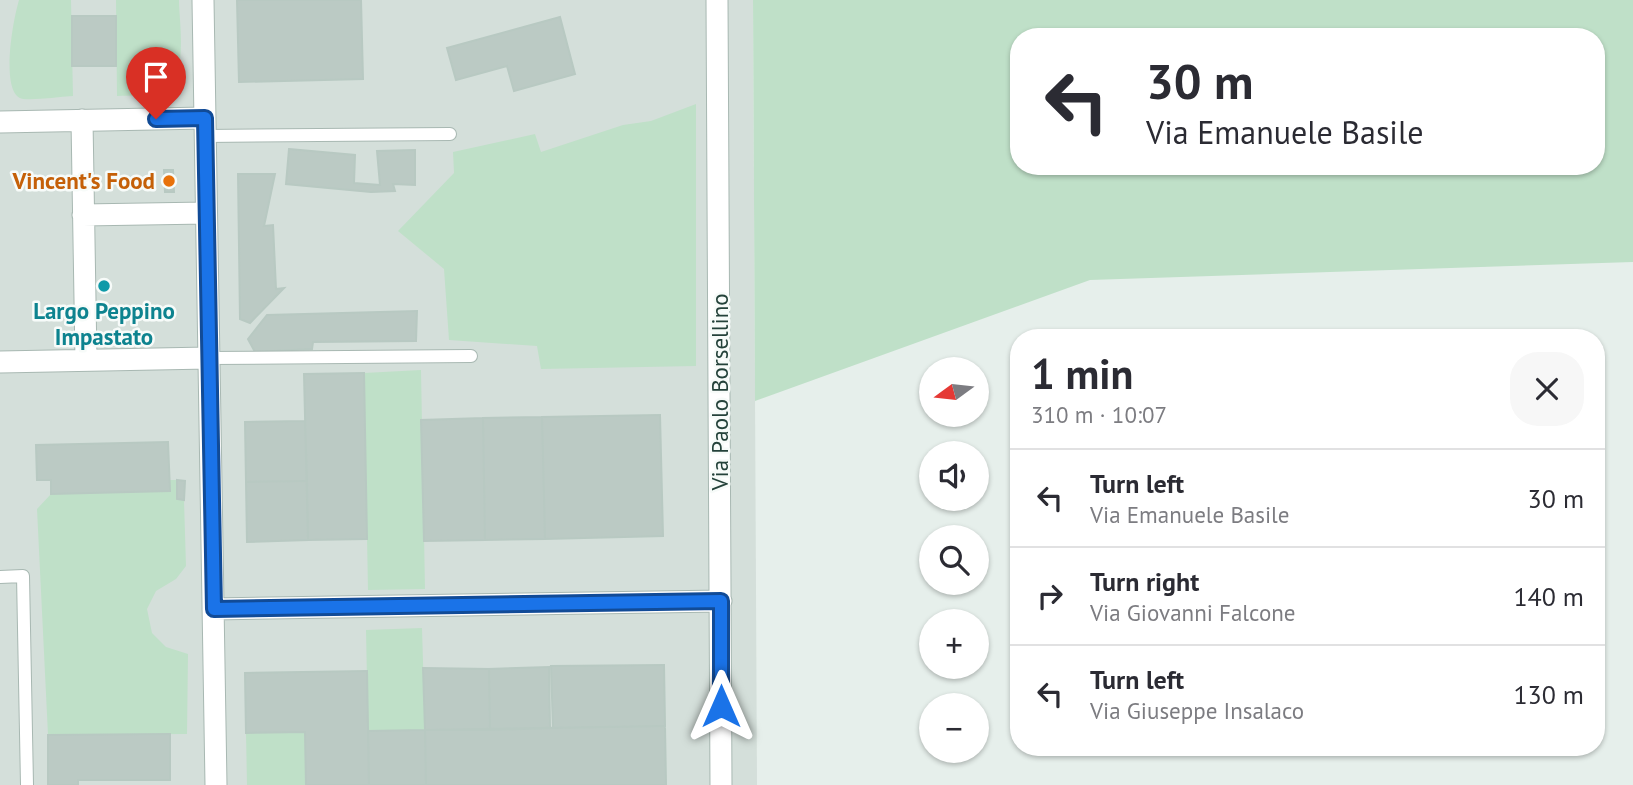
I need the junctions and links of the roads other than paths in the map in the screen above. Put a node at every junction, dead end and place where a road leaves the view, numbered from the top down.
1 (203, 0) edge
2 (717, 0) edge
3 (82, 120) junction
4 (0, 122) edge
5 (205, 127) junction
6 (450, 134) dead end
7 (206, 214) junction
8 (83, 215) junction
9 (471, 356) dead end
10 (208, 358) junction
11 (86, 360) junction
12 (0, 362) edge
13 (0, 577) edge
14 (721, 601) junction
15 (214, 609) junction
16 (27, 785) edge
17 (216, 785) edge
18 (721, 785) edge

1 - 5 street
2 - 14 street, Via Paolo Borsellino
3 - 4 street
3 - 5 street
3 - 8 street
5 - 6 lane
5 - 7 street
7 - 8 street
7 - 10 street
8 - 11 street
9 - 10 lane
10 - 11 street
10 - 15 street
11 - 12 street
13 - 16 lane
14 - 15 street
14 - 18 street, Via Paolo Borsellino
15 - 17 street

